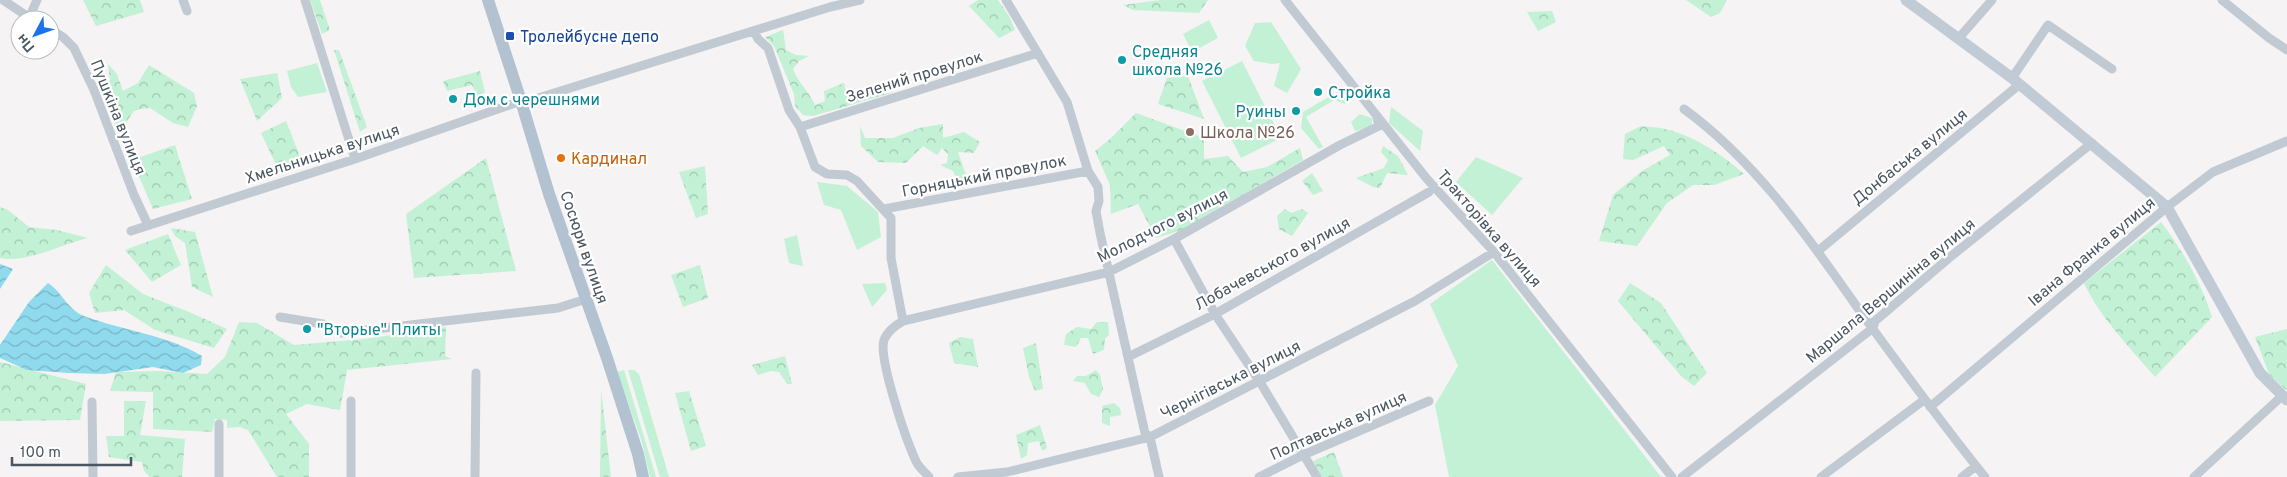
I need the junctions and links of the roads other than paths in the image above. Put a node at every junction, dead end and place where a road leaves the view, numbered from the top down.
1 (3, 0) edge
2 (183, 0) edge
3 (305, 0) edge
4 (488, 0) edge
5 (860, 0) edge
6 (1006, 0) edge
7 (1285, 0) edge
8 (1906, 0) edge
9 (1992, 0) edge
10 (2222, 0) edge
11 (18, 10) edge
12 (187, 11) dead end
13 (754, 31) junction
14 (60, 35) edge
15 (1958, 39) junction
16 (2287, 50) edge
17 (1038, 53) junction
18 (2112, 69) dead end
19 (2016, 81) junction
20 (522, 101) junction
21 (1684, 109) dead end
22 (1376, 115) junction
23 (800, 127) junction
24 (2287, 141) edge
25 (2092, 143) junction
26 (354, 159) junction
27 (1088, 171) junction
28 (1429, 192) dead end
29 (2167, 207) junction
30 (884, 209) junction
31 (148, 225) junction
32 (131, 231) dead end
33 (1174, 239) junction
34 (1818, 251) junction
35 (1494, 252) junction
36 (1108, 272) junction
37 (586, 299) junction
38 (1215, 314) junction
39 (280, 317) dead end
40 (903, 321) junction
41 (1873, 328) junction
42 (1128, 357) junction
43 (476, 373) dead end
44 (1260, 382) junction
45 (2285, 398) edge
46 (351, 401) dead end
47 (92, 402) dead end
48 (1429, 402) dead end
49 (1927, 403) junction
50 (219, 424) dead end
51 (1150, 437) junction
52 (1303, 455) junction
53 (1976, 466) junction
54 (93, 477) edge
55 (219, 477) edge
56 (351, 477) edge
57 (475, 477) edge
58 (643, 477) edge
59 (929, 477) edge
60 (958, 477) edge
61 (1160, 477) edge
62 (1259, 477) edge
63 (1317, 477) edge
64 (1672, 477) edge
65 (1682, 477) edge
66 (1821, 477) edge
67 (1962, 477) edge
68 (1985, 477) edge
69 (2194, 477) edge

1 - 11 street
2 - 12 street
3 - 26 street
4 - 20 main road, Сосюри вулиця
5 - 13 street, Хмельницька вулиця
6 - 17 street
7 - 22 street, Тракторівка вулиця
8 - 15 main road
9 - 15 street
10 - 16 street
13 - 20 street, Хмельницька вулиця
13 - 23 street
14 - 31 street, Пушкіна вулиця
15 - 19 main road
17 - 23 street, Зелений провулок
17 - 27 street
18 - 19 street, Донбаська вулиця
19 - 25 main road
19 - 34 street, Донбаська вулиця
20 - 26 street, Хмельницька вулиця
20 - 37 main road, Сосюри вулиця
21 - 34 street
22 - 33 street, Молодчого вулиця
22 - 35 street, Тракторівка вулиця
23 - 30 street
24 - 29 street, Івана Франка вулиця
25 - 29 main road
25 - 41 street, Маршала Вершиніна вулиця
26 - 31 street, Хмельницька вулиця
27 - 30 street, Горняцький провулок
27 - 36 street
28 - 38 street, Лобачевського вулиця
29 - 45 main road
29 - 49 street, Івана Франка вулиця
30 - 40 street
31 - 32 street, Хмельницька вулиця
33 - 36 street, Молодчого вулиця
33 - 38 street
34 - 41 street
35 - 44 street, Чернігівська вулиця
35 - 64 street, Тракторівка вулиця
36 - 40 street, Молодчого вулиця
36 - 42 street
37 - 39 street
37 - 58 main road, Сосюри вулиця
38 - 42 street, Лобачевського вулиця
38 - 44 street
40 - 59 street
41 - 49 street
41 - 65 street, Маршала Вершиніна вулиця
42 - 51 street
43 - 57 street
44 - 51 street, Чернігівська вулиця
44 - 52 street
45 - 69 street
46 - 56 street
47 - 54 street
48 - 52 street, Полтавська вулиця
49 - 53 street
49 - 66 street, Івана Франка вулиця
50 - 55 street
51 - 60 street, Чернігівська вулиця
51 - 61 street
52 - 62 street, Полтавська вулиця
52 - 63 street
53 - 67 street
53 - 68 street

